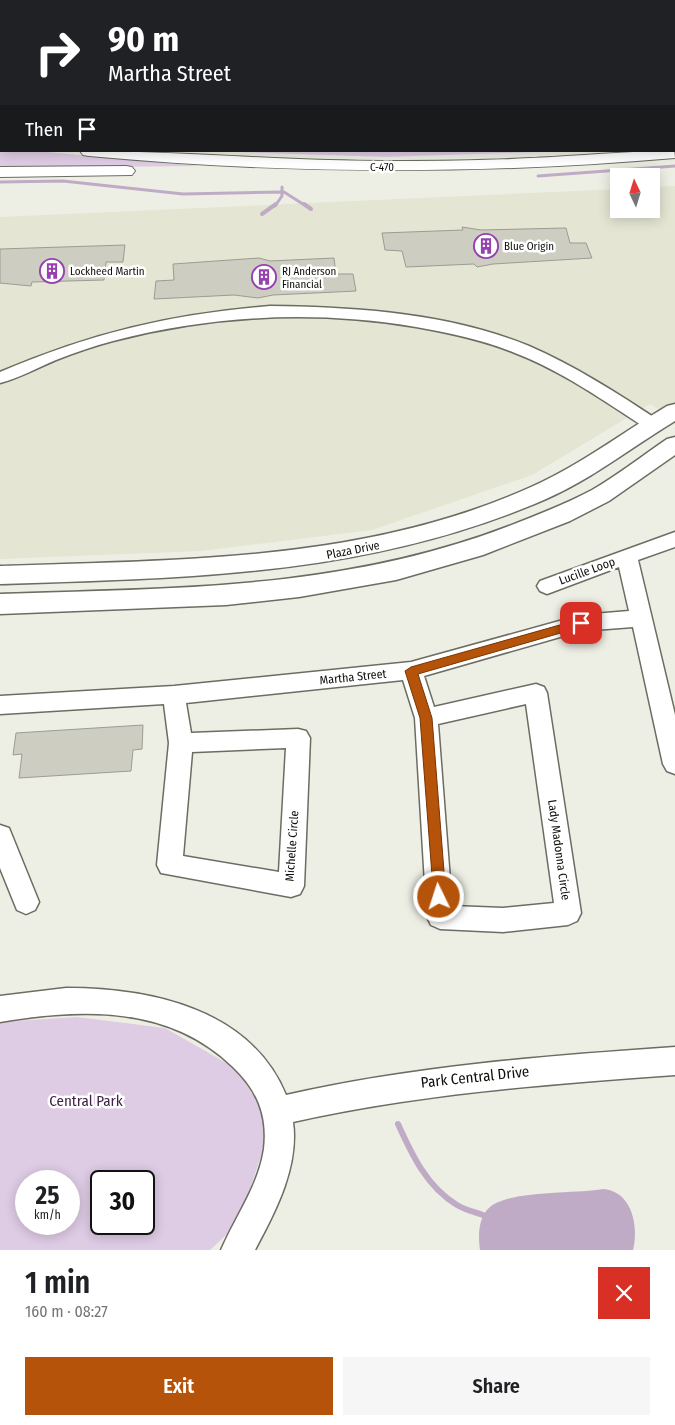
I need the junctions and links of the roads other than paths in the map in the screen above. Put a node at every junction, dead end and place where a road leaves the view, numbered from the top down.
1 (102, 152) edge
2 (675, 153) edge
3 (438, 166) junction
4 (0, 172) edge
5 (0, 378) edge
6 (675, 411) edge
7 (652, 424) junction
8 (675, 438) edge
9 (675, 444) edge
10 (675, 539) edge
11 (627, 557) junction
12 (0, 575) edge
13 (547, 586) dead end
14 (0, 604) edge
15 (641, 618) junction
16 (411, 671) junction
17 (174, 695) junction
18 (0, 705) edge
19 (426, 718) junction
20 (181, 743) junction
21 (675, 764) edge
22 (0, 836) edge
23 (26, 902) dead end
24 (0, 1009) edge
25 (675, 1061) edge
26 (278, 1111) junction
27 (237, 1250) edge

1 - 3 highway, C-470
2 - 3 highway, C-470
3 - 4 highway
5 - 7 street
6 - 7 street, Plaza Drive
7 - 8 street
7 - 12 street, Plaza Drive
9 - 14 street
10 - 11 street, Lucille Loop
11 - 13 street, Lucille Loop
11 - 15 street, Lucille Loop
15 - 16 street, Martha Street
15 - 21 street
16 - 17 street, Martha Street
16 - 19 street, Lady Madonna Circle
17 - 18 street, Martha Street
17 - 20 street, Michelle Circle
19 - 19 street, Lady Madonna Circle
20 - 20 street, Michelle Circle
22 - 23 street
24 - 26 street
25 - 26 street, Park Central Drive
26 - 27 street

